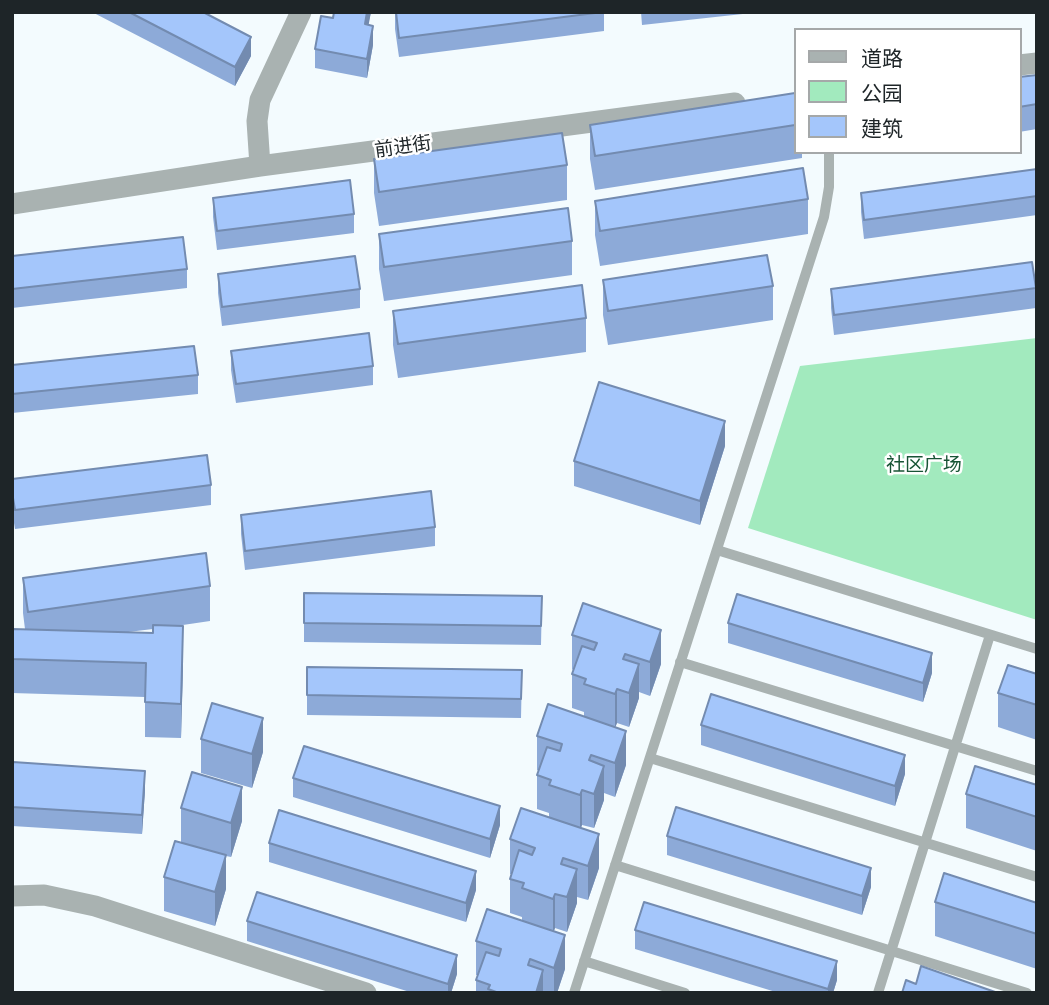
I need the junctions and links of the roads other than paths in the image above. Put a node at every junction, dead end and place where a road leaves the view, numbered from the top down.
1 (301, 12) edge
2 (754, 100) edge
3 (829, 154) edge
4 (260, 166) junction
5 (12, 204) edge
6 (716, 550) junction
7 (990, 635) junction
8 (1037, 649) edge
9 (680, 662) junction
10 (955, 746) junction
11 (650, 758) junction
12 (1037, 771) edge
13 (925, 843) junction
14 (615, 865) junction
15 (1037, 877) edge
16 (12, 896) edge
17 (891, 951) junction
18 (584, 961) junction
19 (366, 993) edge
20 (574, 993) edge
21 (685, 993) edge
22 (878, 993) edge
23 (1027, 993) edge

1 - 4 street
2 - 4 street, 前进街
3 - 6 lane
4 - 5 street, 前进街
6 - 7 lane
6 - 9 lane
7 - 8 lane
7 - 10 lane
9 - 10 lane
9 - 11 lane
10 - 12 lane
10 - 13 lane
11 - 13 lane
11 - 14 lane
13 - 15 lane
13 - 17 lane
14 - 17 lane
14 - 18 lane
16 - 19 street
17 - 22 lane
17 - 23 lane
18 - 20 lane
18 - 21 lane

